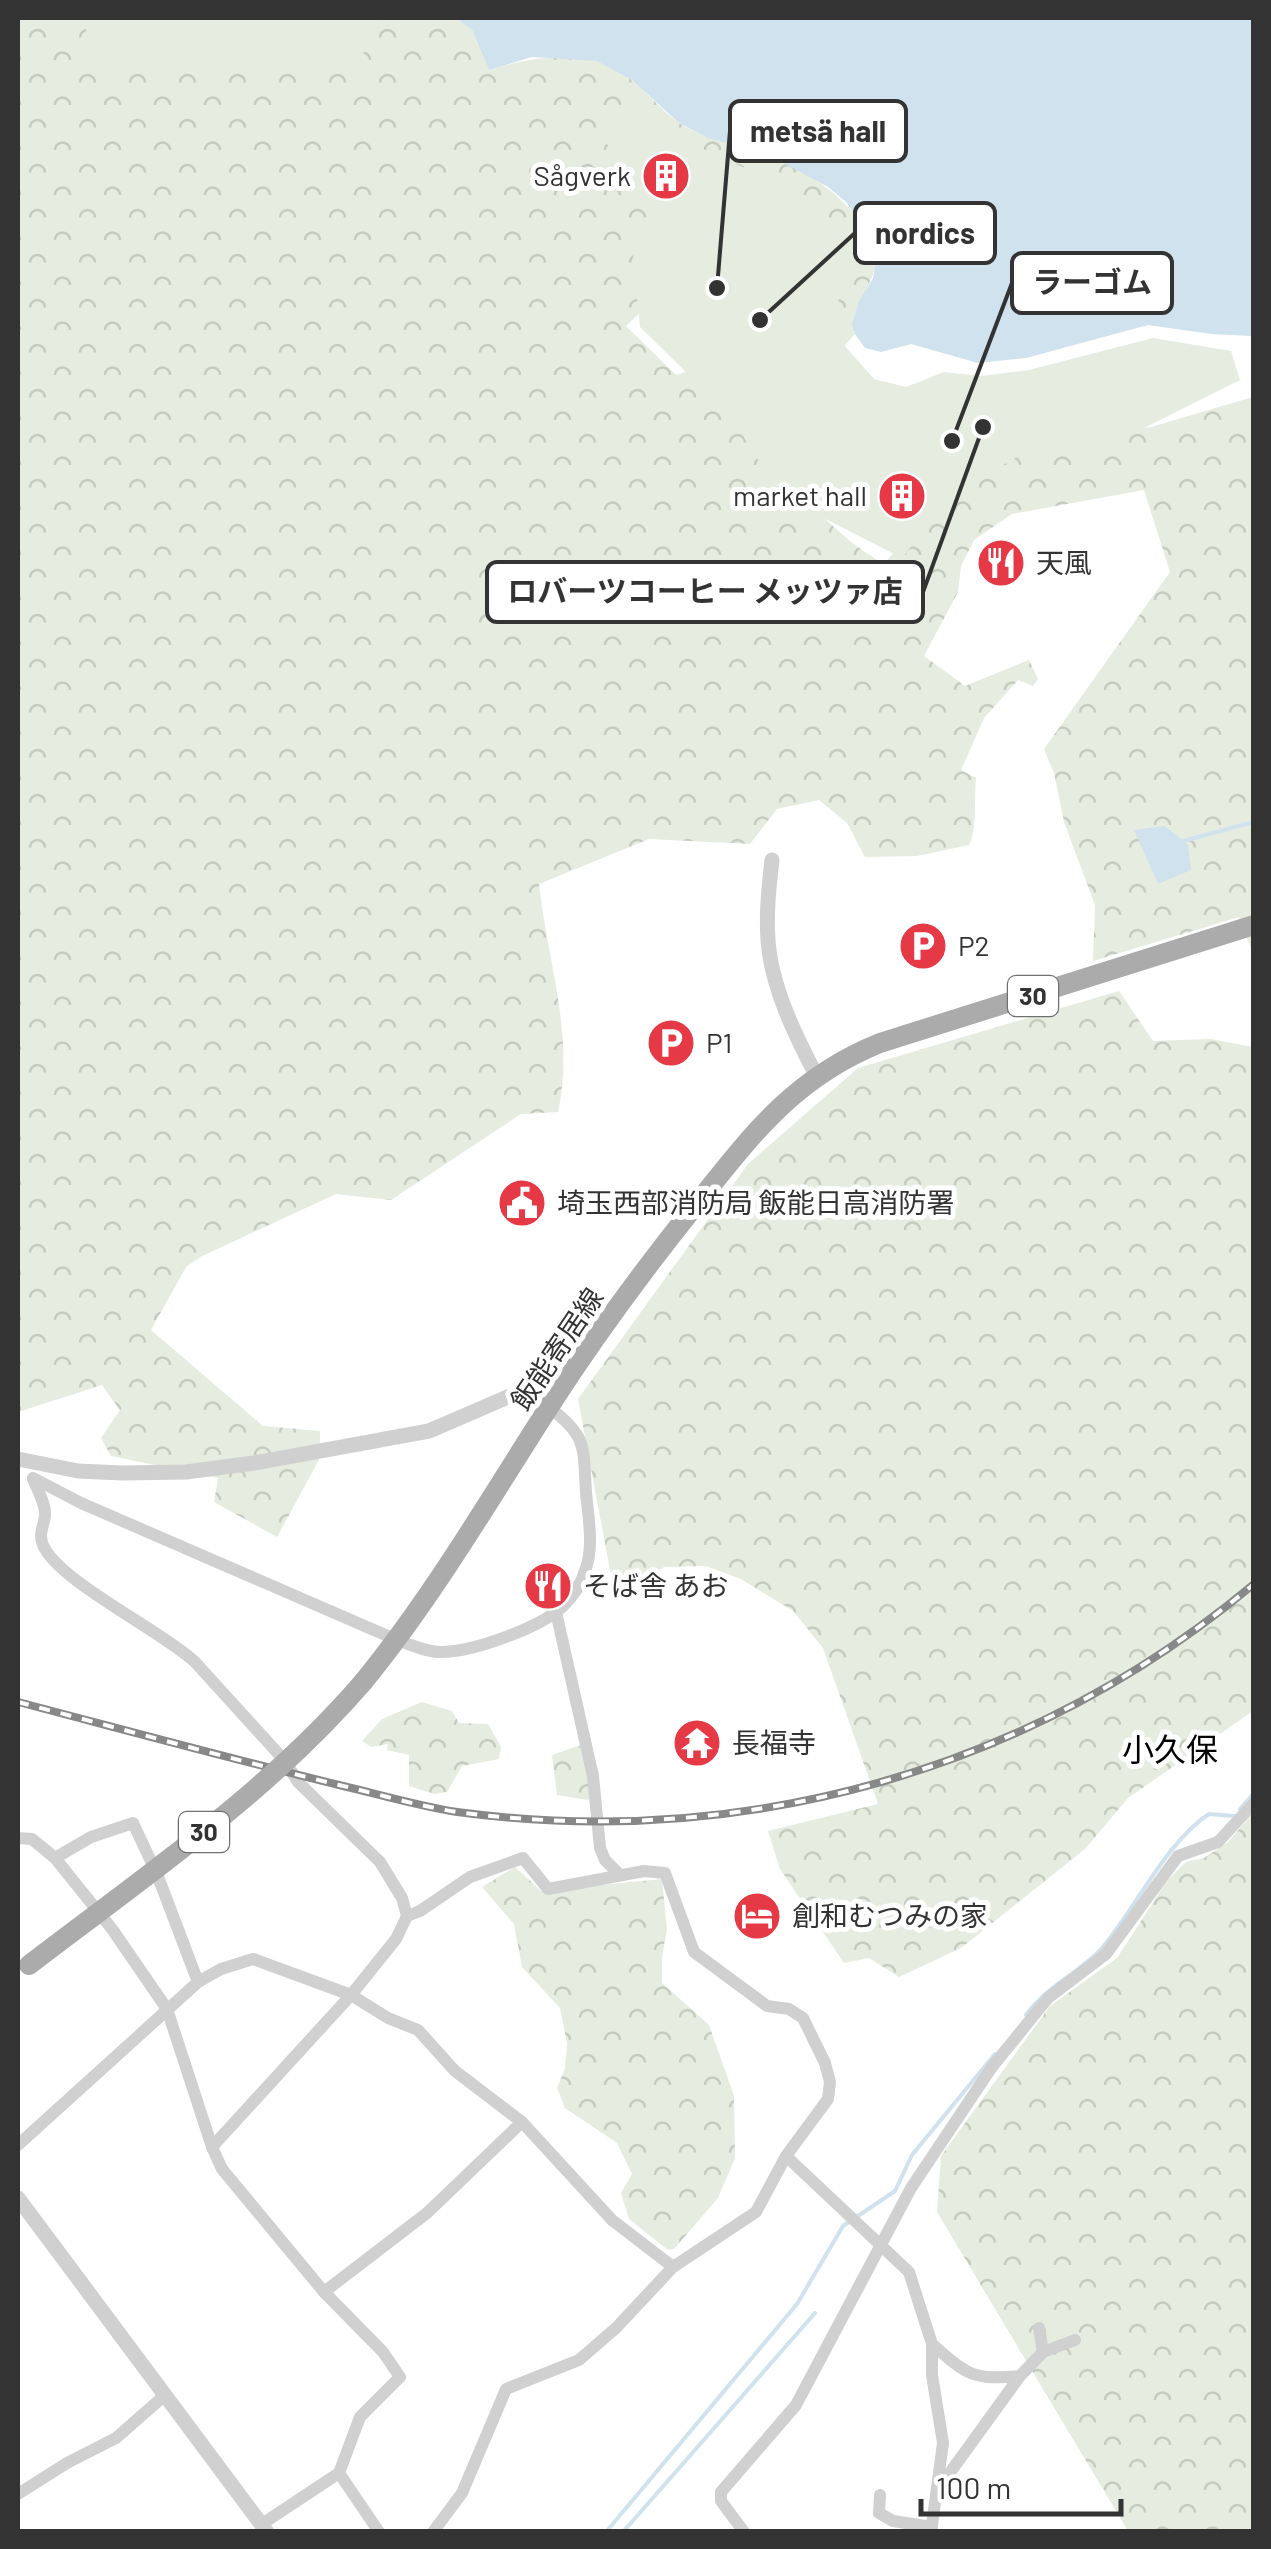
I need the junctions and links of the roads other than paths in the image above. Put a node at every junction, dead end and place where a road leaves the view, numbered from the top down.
1 (772, 860) dead end
2 (1254, 925) edge
3 (816, 1076) junction
4 (549, 1407) junction
5 (22, 1460) edge
6 (34, 1479) junction
7 (556, 1612) junction
8 (398, 1640) junction
9 (1254, 1803) edge
10 (18, 1838) edge
11 (55, 1858) junction
12 (620, 1875) junction
13 (407, 1916) junction
14 (23, 1970) edge
15 (198, 1982) junction
16 (351, 1995) junction
17 (167, 2009) junction
18 (522, 2122) junction
19 (18, 2145) edge
20 (212, 2147) junction
21 (786, 2156) junction
22 (18, 2198) edge
23 (879, 2244) junction
24 (673, 2266) junction
25 (324, 2292) junction
26 (1039, 2328) dead end
27 (1075, 2340) dead end
28 (932, 2344) junction
29 (1043, 2352) junction
30 (1020, 2376) junction
31 (164, 2396) junction
32 (339, 2473) junction
33 (940, 2486) junction
34 (18, 2494) edge
35 (880, 2496) dead end
36 (265, 2528) edge
37 (932, 2529) edge
38 (379, 2532) edge
39 (433, 2532) edge
40 (744, 2532) edge

1 - 3 street
2 - 3 main road, 飯能寄居線 / 30
3 - 4 main road, 飯能寄居線 / 30
4 - 5 street
4 - 7 street
4 - 8 main road, 飯能寄居線 / 30
5 - 6 street
6 - 8 street
6 - 13 street
7 - 8 street
7 - 12 street
8 - 14 main road, 飯能寄居線 / 30, bridge
9 - 23 street
10 - 11 street
11 - 15 street
11 - 17 street
12 - 13 street
12 - 21 street
13 - 16 street
15 - 16 street
15 - 17 street
16 - 18 street
16 - 20 street
17 - 19 street
17 - 20 street
18 - 24 street
18 - 25 street
20 - 25 street
21 - 23 street
21 - 24 street
22 - 31 street
23 - 28 street
23 - 40 street
24 - 39 street
25 - 32 street
26 - 29 street
27 - 29 street
28 - 30 street
28 - 33 street
29 - 30 street
30 - 33 street
31 - 34 street
31 - 36 street
32 - 36 street
32 - 38 street
33 - 37 street
35 - 37 street

